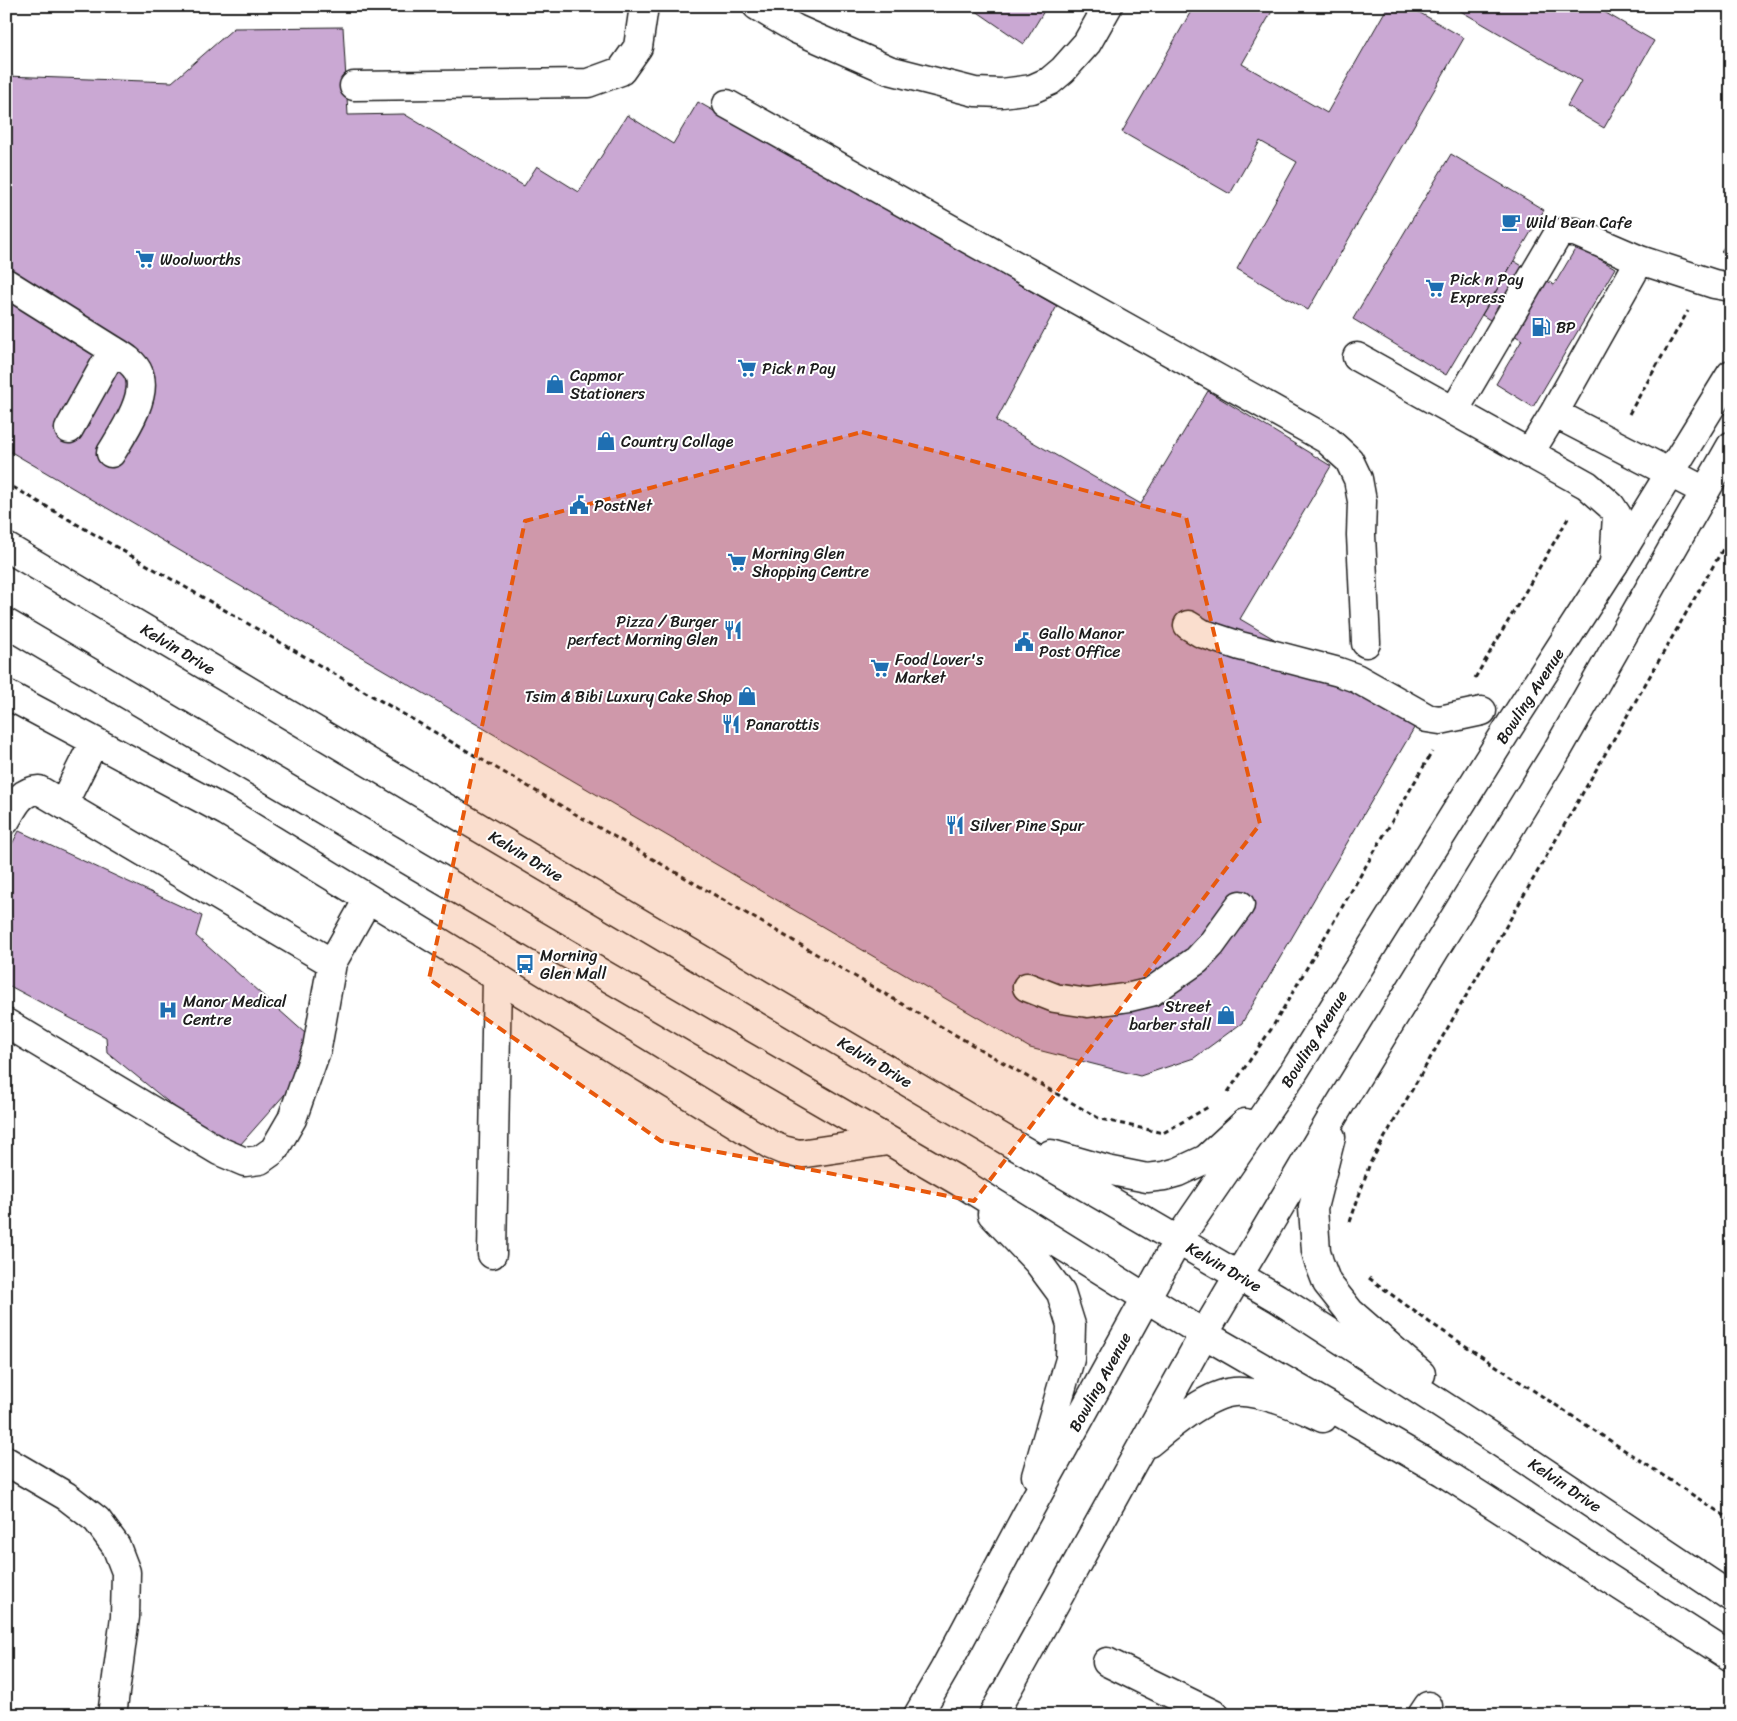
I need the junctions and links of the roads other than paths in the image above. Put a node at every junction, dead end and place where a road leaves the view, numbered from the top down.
1 (644, 6) edge
2 (757, 6) edge
3 (1108, 6) edge
4 (354, 86) dead end
5 (727, 104) dead end
6 (1640, 260) junction
7 (6, 283) edge
8 (1718, 284) edge
9 (114, 350) junction
10 (1357, 358) dead end
11 (1731, 374) edge
12 (1454, 411) junction
13 (1554, 412) junction
14 (68, 429) dead end
15 (1731, 446) edge
16 (112, 453) dead end
17 (1529, 454) junction
18 (1670, 473) junction
19 (1705, 491) junction
20 (6, 547) edge
21 (1614, 564) junction
22 (6, 623) edge
23 (1188, 625) dead end
24 (1366, 643) dead end
25 (6, 694) edge
26 (1482, 711) dead end
27 (94, 742) junction
28 (63, 804) junction
29 (6, 820) edge
30 (368, 898) junction
31 (1240, 904) dead end
32 (332, 963) junction
33 (497, 977) junction
34 (1027, 988) dead end
35 (6, 1023) edge
36 (1293, 1073) junction
37 (1339, 1106) junction
38 (888, 1141) junction
39 (1009, 1142) junction
40 (960, 1182) junction
41 (1178, 1240) junction
42 (492, 1254) dead end
43 (1238, 1277) junction
44 (1146, 1298) junction
45 (1204, 1334) junction
46 (1138, 1452) junction
47 (1519, 1455) junction
48 (6, 1461) edge
49 (1443, 1472) junction
50 (1026, 1516) junction
51 (1731, 1597) edge
52 (1731, 1657) edge
53 (1107, 1662) dead end
54 (112, 1715) edge
55 (918, 1715) edge
56 (993, 1715) edge
57 (1216, 1715) edge

1 - 4 main road
2 - 3 main road
5 - 24 main road
6 - 8 main road
6 - 12 main road
6 - 13 main road
7 - 9 main road
9 - 14 main road
9 - 16 main road
10 - 12 main road
11 - 18 main road, Bowling Avenue
12 - 17 main road
13 - 17 main road
13 - 18 main road
15 - 19 main road
17 - 21 main road
18 - 19 main road
18 - 21 main road, Bowling Avenue
19 - 37 main road
20 - 39 main road, Kelvin Drive
21 - 36 main road, Bowling Avenue
22 - 38 main road
23 - 26 main road
25 - 27 main road
27 - 28 main road
27 - 30 main road
28 - 29 main road
28 - 32 main road
30 - 32 main road
30 - 33 main road
31 - 34 main road
32 - 35 main road
33 - 38 main road
33 - 42 main road
36 - 39 main road
36 - 41 main road, Bowling Avenue
37 - 43 main road
37 - 47 main road
38 - 40 main road
39 - 41 main road, Kelvin Drive
40 - 44 main road
40 - 50 main road
41 - 43 main road, Kelvin Drive
41 - 44 main road, Bowling Avenue
43 - 45 main road
43 - 47 main road, Kelvin Drive
44 - 45 main road
44 - 50 main road, Bowling Avenue
45 - 46 main road
45 - 49 main road
46 - 49 main road
46 - 56 main road
47 - 51 main road, Kelvin Drive
48 - 54 main road
49 - 52 main road
50 - 55 main road, Bowling Avenue
53 - 57 main road

